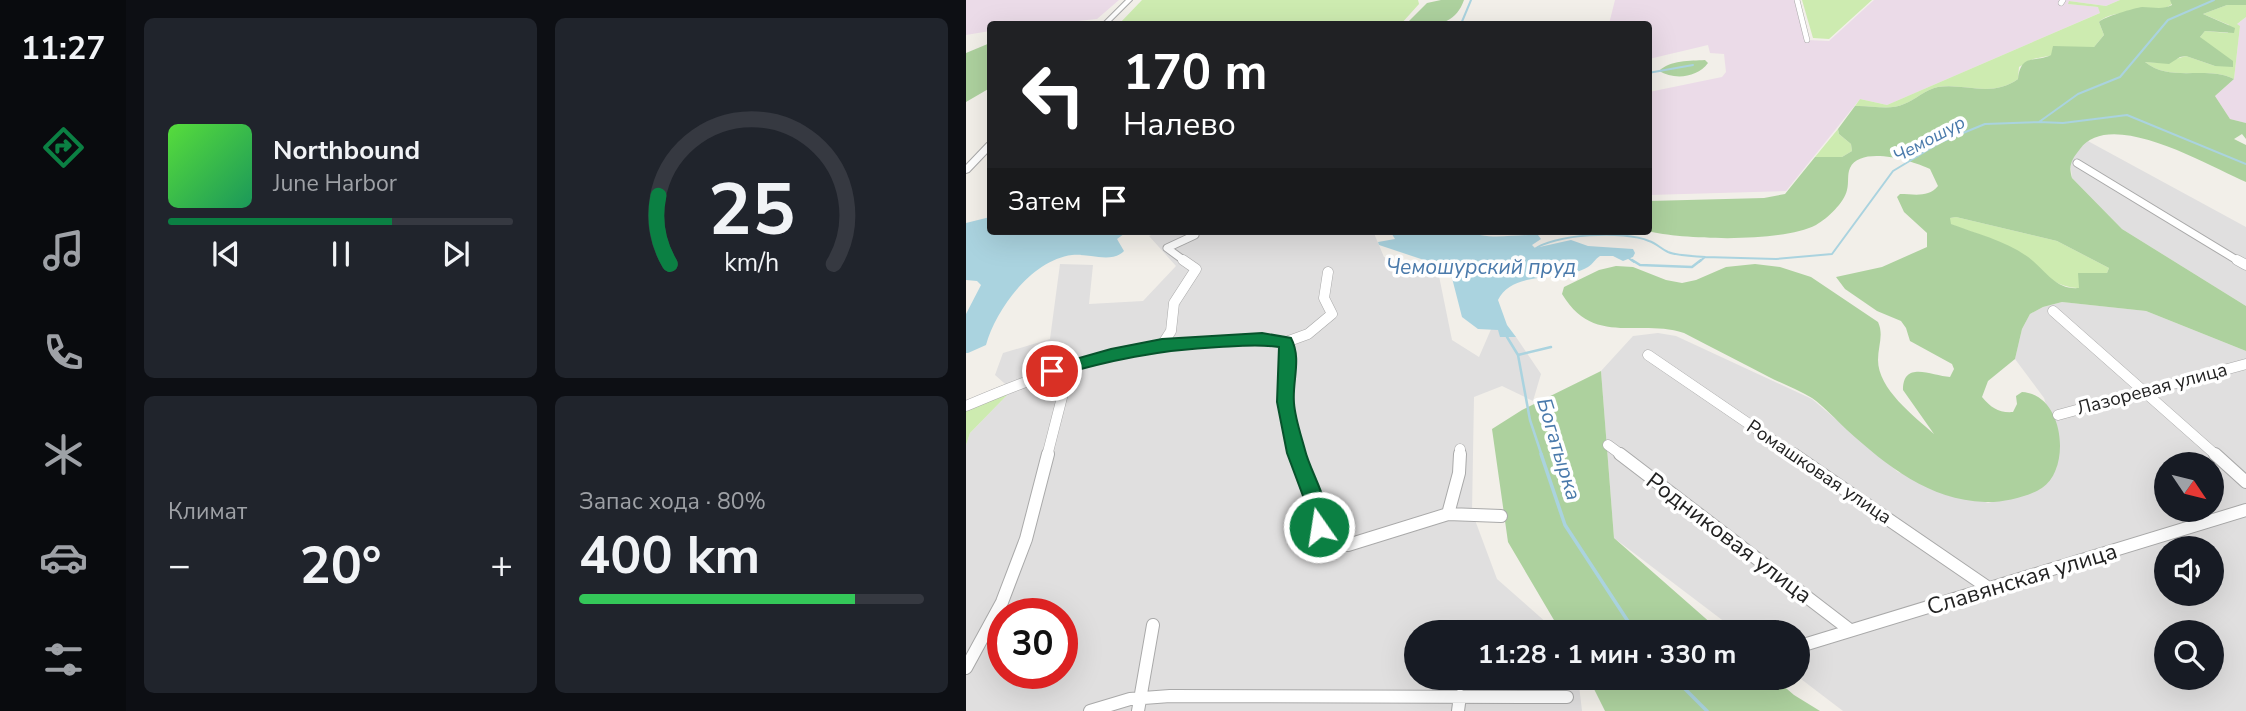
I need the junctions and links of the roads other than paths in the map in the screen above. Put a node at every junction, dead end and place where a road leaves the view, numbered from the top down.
1 (1129, 0) edge
2 (1797, 0) edge
3 (1108, 21) edge
4 (1807, 40) dead end
5 (987, 148) edge
6 (2077, 163) dead end
7 (966, 170) edge
8 (1195, 235) dead end
9 (2246, 265) edge
10 (1328, 272) dead end
11 (2053, 311) dead end
12 (1286, 342) junction
13 (1162, 345) junction
14 (1648, 355) dead end
15 (2246, 364) edge
16 (1070, 366) junction
17 (2144, 391) junction
18 (966, 406) edge
19 (2058, 415) dead end
20 (1608, 445) dead end
21 (1460, 449) dead end
22 (2246, 482) edge
23 (2246, 510) edge
24 (1448, 514) junction
25 (1502, 516) dead end
26 (1990, 589) junction
27 (1153, 625) dead end
28 (1850, 630) junction
29 (1810, 643) edge
30 (966, 668) edge
31 (1141, 695) junction
32 (1567, 697) dead end
33 (1459, 704) edge
34 (1235, 705) edge
35 (1090, 711) edge
36 (1139, 711) edge

1 - 3 street
2 - 4 street
5 - 7 street
6 - 9 street
8 - 13 street
10 - 12 street
11 - 17 street
12 - 13 street
12 - 24 street
13 - 16 street
14 - 26 street, Ромашковая улица
15 - 17 street, Лазоревая улица
16 - 18 street
16 - 30 street
17 - 19 street, Лазоревая улица
17 - 22 street
20 - 28 street, Родниковая улица
21 - 24 street
23 - 26 street, Славянская улица
24 - 25 street
26 - 28 street, Славянская улица
27 - 31 street
28 - 29 street, Славянская улица
31 - 34 street
31 - 35 street
31 - 36 street
32 - 33 street
33 - 34 street

